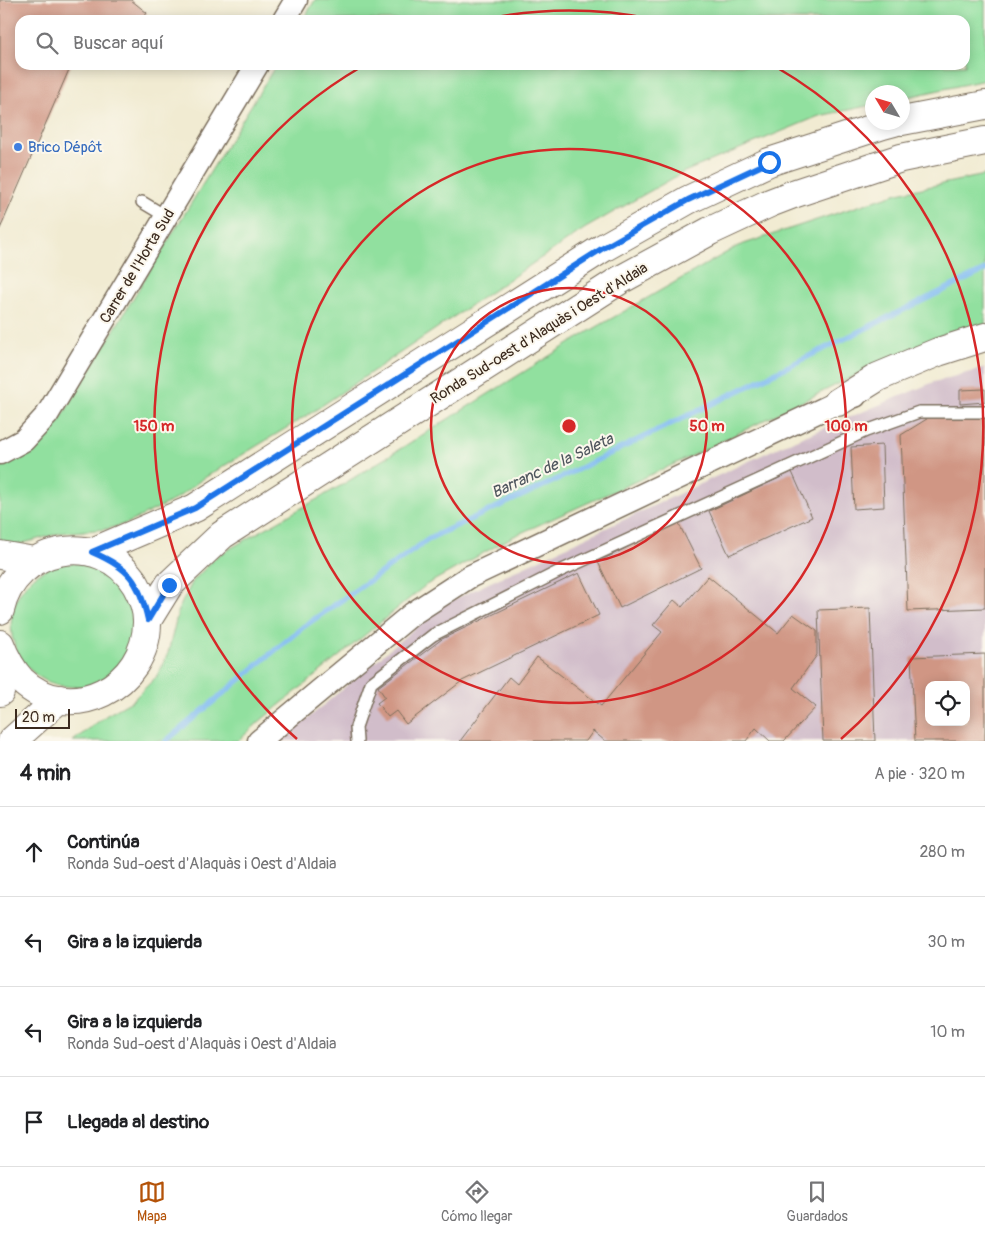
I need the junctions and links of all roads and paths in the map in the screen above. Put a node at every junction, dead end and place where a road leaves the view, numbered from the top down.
1 (296, 0) edge
2 (287, 15) edge
3 (254, 70) edge
4 (985, 105) edge
5 (910, 119) edge
6 (868, 130) edge
7 (985, 141) edge
8 (985, 161) edge
9 (142, 202) dead end
10 (770, 203) junction
11 (167, 217) junction
12 (985, 337) edge
13 (985, 350) edge
14 (838, 402) junction
15 (985, 412) edge
16 (0, 453) edge
17 (92, 552) junction
18 (0, 555) edge
19 (34, 561) junction
20 (0, 610) edge
21 (148, 620) junction
22 (4, 654) edge
23 (0, 692) edge
24 (59, 699) junction
25 (288, 717) junction
26 (12, 741) edge
27 (259, 741) edge
28 (270, 741) edge
29 (356, 741) edge

1 - 2 street
3 - 11 street, Carrer de l'Horta Sud
4 - 5 main road
6 - 17 main road
7 - 10 main road, Ronda Sud-oest d'Alaquàs i Oest d'Aldaia
8 - 10 main road
9 - 11 lane
10 - 21 main road, Ronda Sud-oest d'Alaquàs i Oest d'Aldaia
11 - 16 street, Carrer de l'Horta Sud
12 - 14 main road
13 - 14 street
14 - 25 street
15 - 29 lane
17 - 19 main road
17 - 21 main road
18 - 19 main road
19 - 20 main road
21 - 24 main road
22 - 23 main road
22 - 24 main road
24 - 26 main road
25 - 27 street
25 - 28 street

